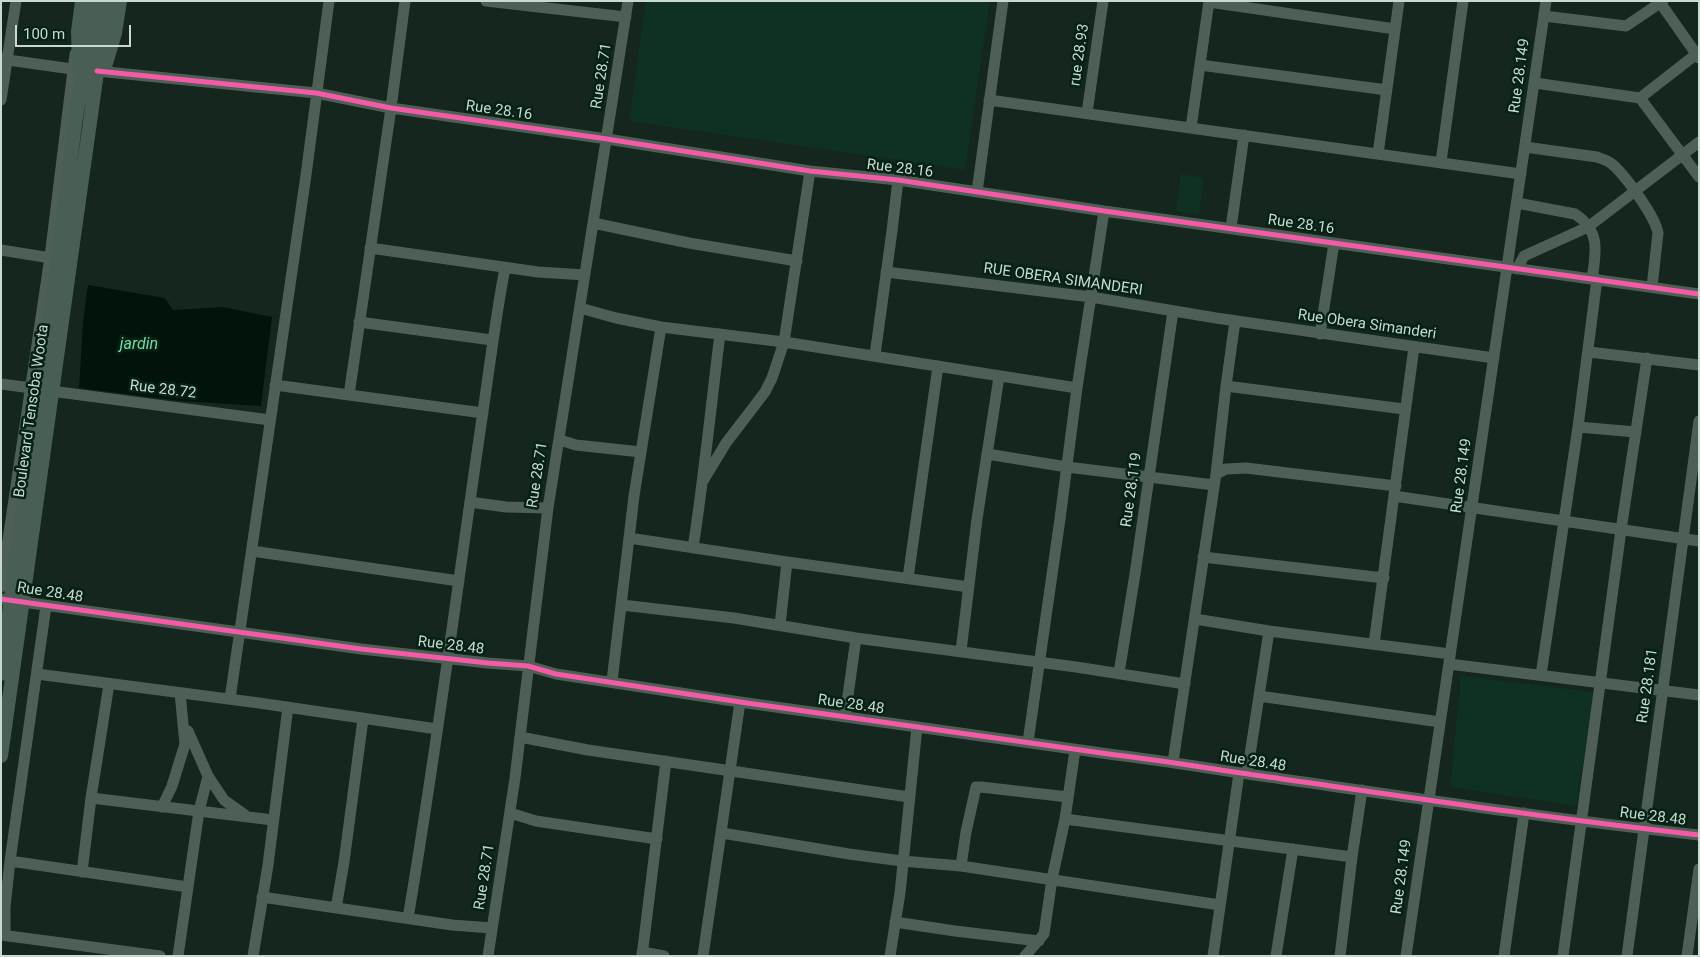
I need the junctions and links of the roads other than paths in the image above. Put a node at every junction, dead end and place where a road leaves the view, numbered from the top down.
1 (16, 1) edge
2 (82, 1) edge
3 (95, 1) edge
4 (107, 1) edge
5 (120, 1) edge
6 (329, 1) edge
7 (405, 1) edge
8 (486, 1) edge
9 (628, 1) edge
10 (1003, 1) edge
11 (1103, 1) edge
12 (1399, 1) edge
13 (1463, 1) edge
14 (1546, 1) edge
15 (1209, 2) edge
16 (1661, 2) edge
17 (1544, 16) junction
18 (626, 17) junction
19 (1395, 28) junction
20 (1698, 54) edge
21 (4, 60) edge
22 (1200, 65) junction
23 (88, 70) junction
24 (1535, 82) junction
25 (1386, 90) junction
26 (316, 93) junction
27 (1640, 98) junction
28 (1, 100) edge
29 (989, 100) junction
30 (391, 108) junction
31 (1087, 114) junction
32 (82, 125) junction
33 (1191, 128) junction
34 (1244, 135) junction
35 (607, 138) junction
36 (1699, 142) edge
37 (1525, 148) junction
38 (1378, 154) junction
39 (1680, 154) junction
40 (1441, 162) junction
41 (810, 171) junction
42 (1521, 174) junction
43 (1699, 177) edge
44 (898, 180) junction
45 (976, 192) junction
46 (1635, 192) junction
47 (1517, 204) junction
48 (1104, 211) junction
49 (593, 223) junction
50 (1231, 228) junction
51 (1588, 228) junction
52 (1334, 243) junction
53 (370, 248) junction
54 (1, 250) edge
55 (54, 258) junction
56 (797, 260) junction
57 (505, 268) junction
58 (1512, 269) junction
59 (886, 272) junction
60 (585, 275) junction
61 (1595, 279) junction
62 (1652, 287) junction
63 (1699, 294) edge
64 (1091, 297) junction
65 (580, 308) junction
66 (1173, 311) junction
67 (1235, 321) junction
68 (359, 322) junction
69 (661, 327) junction
70 (720, 334) junction
71 (1320, 334) junction
72 (492, 340) junction
73 (784, 342) junction
74 (1414, 347) junction
75 (1589, 352) junction
76 (874, 355) junction
77 (1494, 358) junction
78 (1647, 358) junction
79 (1699, 365) edge
80 (938, 366) junction
81 (999, 377) junction
82 (1, 384) edge
83 (275, 385) junction
84 (1226, 386) junction
85 (1077, 388) junction
86 (41, 389) junction
87 (349, 395) junction
88 (1404, 409) junction
89 (483, 413) junction
90 (270, 420) junction
91 (1699, 421) edge
92 (1578, 428) junction
93 (1636, 432) junction
94 (560, 440) junction
95 (641, 452) junction
96 (987, 454) junction
97 (1067, 467) junction
98 (1149, 477) junction
99 (1215, 480) junction
100 (703, 481) junction
101 (1395, 491) junction
102 (470, 502) junction
103 (1472, 507) junction
104 (548, 508) junction
105 (1563, 521) junction
106 (1621, 530) junction
107 (629, 538) junction
108 (1683, 539) junction
109 (1699, 540) edge
110 (693, 548) junction
111 (252, 551) junction
112 (1203, 557) junction
113 (787, 562) junction
114 (908, 578) junction
115 (1384, 578) junction
116 (459, 580) junction
117 (1, 587) edge
118 (969, 587) junction
119 (11, 600) edge
120 (622, 605) junction
121 (46, 606) junction
122 (1195, 619) junction
123 (780, 626) junction
124 (239, 631) junction
125 (1269, 631) junction
126 (856, 638) junction
127 (1374, 644) junction
128 (961, 651) junction
129 (448, 658) junction
130 (1449, 659) junction
131 (1039, 662) junction
132 (528, 666) junction
133 (1119, 673) junction
134 (1, 674) edge
135 (37, 674) junction
136 (1541, 674) junction
137 (612, 681) junction
138 (1601, 683) junction
139 (109, 684) junction
140 (1185, 684) junction
141 (1663, 691) junction
142 (180, 693) junction
143 (1699, 695) edge
144 (1259, 696) junction
145 (230, 699) junction
146 (740, 702) junction
147 (288, 707) junction
148 (845, 717) junction
149 (363, 719) junction
150 (184, 722) junction
151 (1440, 722) junction
152 (916, 727) junction
153 (437, 728) junction
154 (520, 736) junction
155 (1028, 742) junction
156 (1075, 750) junction
157 (1, 756) edge
158 (666, 761) junction
159 (1173, 762) junction
160 (731, 770) junction
161 (1243, 773) junction
162 (208, 776) junction
163 (1362, 790) junction
164 (909, 797) junction
165 (1068, 797) junction
166 (91, 798) junction
167 (1429, 800) junction
168 (162, 807) junction
169 (199, 811) junction
170 (510, 813) junction
171 (1524, 813) junction
172 (246, 816) junction
173 (1065, 819) junction
174 (273, 820) junction
175 (1582, 821) junction
176 (1643, 829) junction
177 (722, 832) junction
178 (1699, 835) edge
179 (657, 839) junction
180 (1229, 840) junction
181 (1293, 849) junction
182 (1352, 857) junction
183 (10, 861) junction
184 (902, 861) junction
185 (961, 866) junction
186 (1699, 869) edge
187 (82, 872) junction
188 (1052, 879) junction
189 (188, 887) junction
190 (262, 897) junction
191 (1220, 905) junction
192 (336, 908) junction
193 (408, 918) junction
194 (895, 922) junction
195 (492, 928) junction
196 (3, 935) edge
197 (1039, 941) junction
198 (642, 954) edge
199 (1344, 955) edge
200 (160, 956) edge
201 (178, 956) edge
202 (253, 956) edge
203 (488, 956) edge
204 (664, 956) edge
205 (703, 956) edge
206 (890, 956) edge
207 (1025, 956) edge
208 (1213, 956) edge
209 (1276, 956) edge
210 (1406, 956) edge
211 (1504, 956) edge
212 (1563, 956) edge
213 (1627, 956) edge
214 (1686, 956) edge

1 - 21 street
2 - 23 main road
3 - 23 main road
4 - 23 main road
5 - 23 main road
6 - 26 street
7 - 30 street
8 - 18 street
9 - 18 street, Rue 28.71
10 - 29 street
11 - 31 street, rue 28.93
12 - 19 street
13 - 40 street
14 - 17 street, Rue 28.149
15 - 19 street
15 - 22 street
16 - 17 street
16 - 20 street
17 - 24 street, Rue 28.149
18 - 35 street, Rue 28.71
19 - 25 street
20 - 27 street
21 - 23 street, Rue 28.16
21 - 28 street
22 - 25 street
22 - 33 street
23 - 26 street, Rue 28.16
23 - 32 main road
23 - 32 main road
23 - 55 street
24 - 27 street
24 - 37 street, Rue 28.149
25 - 38 street
26 - 30 street, Rue 28.16
26 - 83 street
27 - 39 street
29 - 31 street
29 - 45 street
30 - 35 street, Rue 28.16
30 - 53 street
31 - 33 street
32 - 55 main road, Boulevard Tensoba Woota
32 - 86 main road, Boulevard Tensoba Woota
33 - 34 street
34 - 38 street
34 - 50 street
35 - 41 street, Rue 28.16
35 - 49 street, Rue 28.71
36 - 39 street
37 - 42 street, Rue 28.149
37 - 46 street
38 - 40 street
39 - 43 street
39 - 46 street
40 - 42 street
41 - 44 street, Rue 28.16
41 - 56 street
42 - 47 street, Rue 28.149
44 - 45 street, Rue 28.16
44 - 59 street
45 - 48 street, Rue 28.16
46 - 51 street
46 - 62 street
47 - 51 street
47 - 58 street, Rue 28.149
48 - 50 street, Rue 28.16
48 - 64 street
49 - 56 street
49 - 60 street, Rue 28.71
50 - 52 street, Rue 28.16
51 - 58 street
51 - 61 street
52 - 58 street, Rue 28.16
52 - 71 street
53 - 57 street
53 - 68 street
54 - 55 street
55 - 86 main road, Boulevard Tensoba Woota
56 - 73 street
57 - 60 street
57 - 72 street
58 - 61 street, Rue 28.16
58 - 77 street, Rue 28.149
59 - 64 street, RUE OBERA SIMANDERI
59 - 76 street
60 - 65 street, Rue 28.71
61 - 62 street, Rue 28.16
61 - 75 street
62 - 63 street, Rue 28.16
64 - 66 street, RUE OBERA SIMANDERI
64 - 85 street
65 - 69 street
65 - 94 street, Rue 28.71
66 - 67 street, RUE OBERA SIMANDERI
66 - 98 street, Rue 28.119
67 - 71 street, Rue Obera Simanderi
67 - 84 street
68 - 72 street
68 - 87 street
69 - 70 street
69 - 95 street
70 - 73 street
70 - 100 street
71 - 74 street, Rue Obera Simanderi
72 - 89 street
73 - 76 street
73 - 100 street
74 - 77 street, Rue Obera Simanderi
74 - 88 street
75 - 78 street
75 - 92 street
76 - 80 street
77 - 103 street, Rue 28.149
78 - 79 street
78 - 93 street
80 - 81 street
80 - 114 street
81 - 85 street
81 - 96 street
82 - 86 street, Rue 28.72
83 - 87 street
83 - 90 street
84 - 88 street
84 - 99 street
85 - 97 street
86 - 90 street, Rue 28.72
86 - 117 street
86 - 119 main road, Boulevard Tensoba Woota
87 - 89 street
88 - 101 street
89 - 102 street
90 - 111 street
91 - 108 street, Rue 28.181
92 - 93 street
92 - 105 street
93 - 106 street
94 - 95 street
94 - 104 street, Rue 28.71
95 - 107 street
96 - 97 street
96 - 118 street
97 - 98 street
97 - 131 street
98 - 99 street
98 - 133 street, Rue 28.119
99 - 101 street
99 - 112 street
100 - 110 street
101 - 103 street
101 - 115 street
102 - 104 street
102 - 116 street
103 - 105 street
103 - 130 street, Rue 28.149
104 - 132 street, Rue 28.71
105 - 106 street
105 - 136 street
106 - 108 street
106 - 138 street
107 - 110 street
107 - 120 street
108 - 109 street
108 - 141 street, Rue 28.181
110 - 113 street
111 - 116 street
111 - 124 street
112 - 115 street
112 - 122 street
113 - 114 street
113 - 123 street
114 - 118 street
115 - 127 street
116 - 129 street
118 - 128 street
119 - 121 street, Rue 28.48
119 - 134 main road, Boulevard Tensoba Woota
119 - 157 main road, Boulevard Tensoba Woota
120 - 123 street
120 - 137 street
121 - 124 street, Rue 28.48
121 - 135 street
122 - 125 street
122 - 140 street
123 - 126 street
124 - 129 street, Rue 28.48
124 - 145 street
125 - 127 street
125 - 144 street
126 - 128 street
126 - 148 street
127 - 130 street
128 - 131 street
129 - 132 street, Rue 28.48
129 - 153 street
130 - 136 street
130 - 151 street, Rue 28.149
131 - 133 street
131 - 155 street
132 - 137 street, Rue 28.48
132 - 154 street, Rue 28.71
133 - 140 street
135 - 139 street
135 - 183 street
136 - 138 street
137 - 146 street, Rue 28.48
138 - 141 street
138 - 175 street
139 - 142 street
139 - 166 street
140 - 159 street
141 - 143 street
141 - 176 street, Rue 28.181
142 - 145 street
142 - 150 street
144 - 151 street
144 - 161 street
145 - 147 street
146 - 148 street, Rue 28.48
146 - 160 street
147 - 149 street
147 - 174 street
148 - 152 street, Rue 28.48
149 - 153 street
149 - 192 street
150 - 162 street
150 - 168 street
151 - 167 street, Rue 28.149
152 - 155 street, Rue 28.48
152 - 164 street
153 - 193 street
154 - 158 street
154 - 170 street, Rue 28.71
155 - 156 street, Rue 28.48
156 - 159 street, Rue 28.48
156 - 165 street
158 - 160 street
158 - 179 street
159 - 161 street, Rue 28.48
160 - 164 street
160 - 177 street
161 - 163 street, Rue 28.48
161 - 180 street
162 - 169 street
162 - 172 street
163 - 167 street, Rue 28.48
163 - 182 street
164 - 184 street
165 - 173 street
165 - 185 street
166 - 168 street
166 - 187 street
167 - 171 street, Rue 28.48
167 - 210 street, Rue 28.149
168 - 169 street
169 - 172 street
169 - 189 street
170 - 179 street
170 - 195 street, Rue 28.71
171 - 175 street, Rue 28.48
171 - 211 street
172 - 174 street
173 - 180 street
173 - 188 street
174 - 190 street
175 - 176 street, Rue 28.48
175 - 212 street
176 - 178 street, Rue 28.48
176 - 213 street, Rue 28.181
177 - 184 street
177 - 205 street
179 - 198 street
180 - 181 street
180 - 191 street
181 - 182 street
181 - 209 street
182 - 199 street
183 - 187 street
183 - 196 street
184 - 185 street
184 - 194 street
185 - 188 street
186 - 214 street
187 - 189 street
188 - 191 street
188 - 197 street
189 - 201 street
190 - 192 street
190 - 202 street
191 - 208 street
192 - 193 street
193 - 195 street
194 - 197 street
194 - 206 street
195 - 203 street, Rue 28.71
196 - 200 street
197 - 207 street
198 - 204 street

